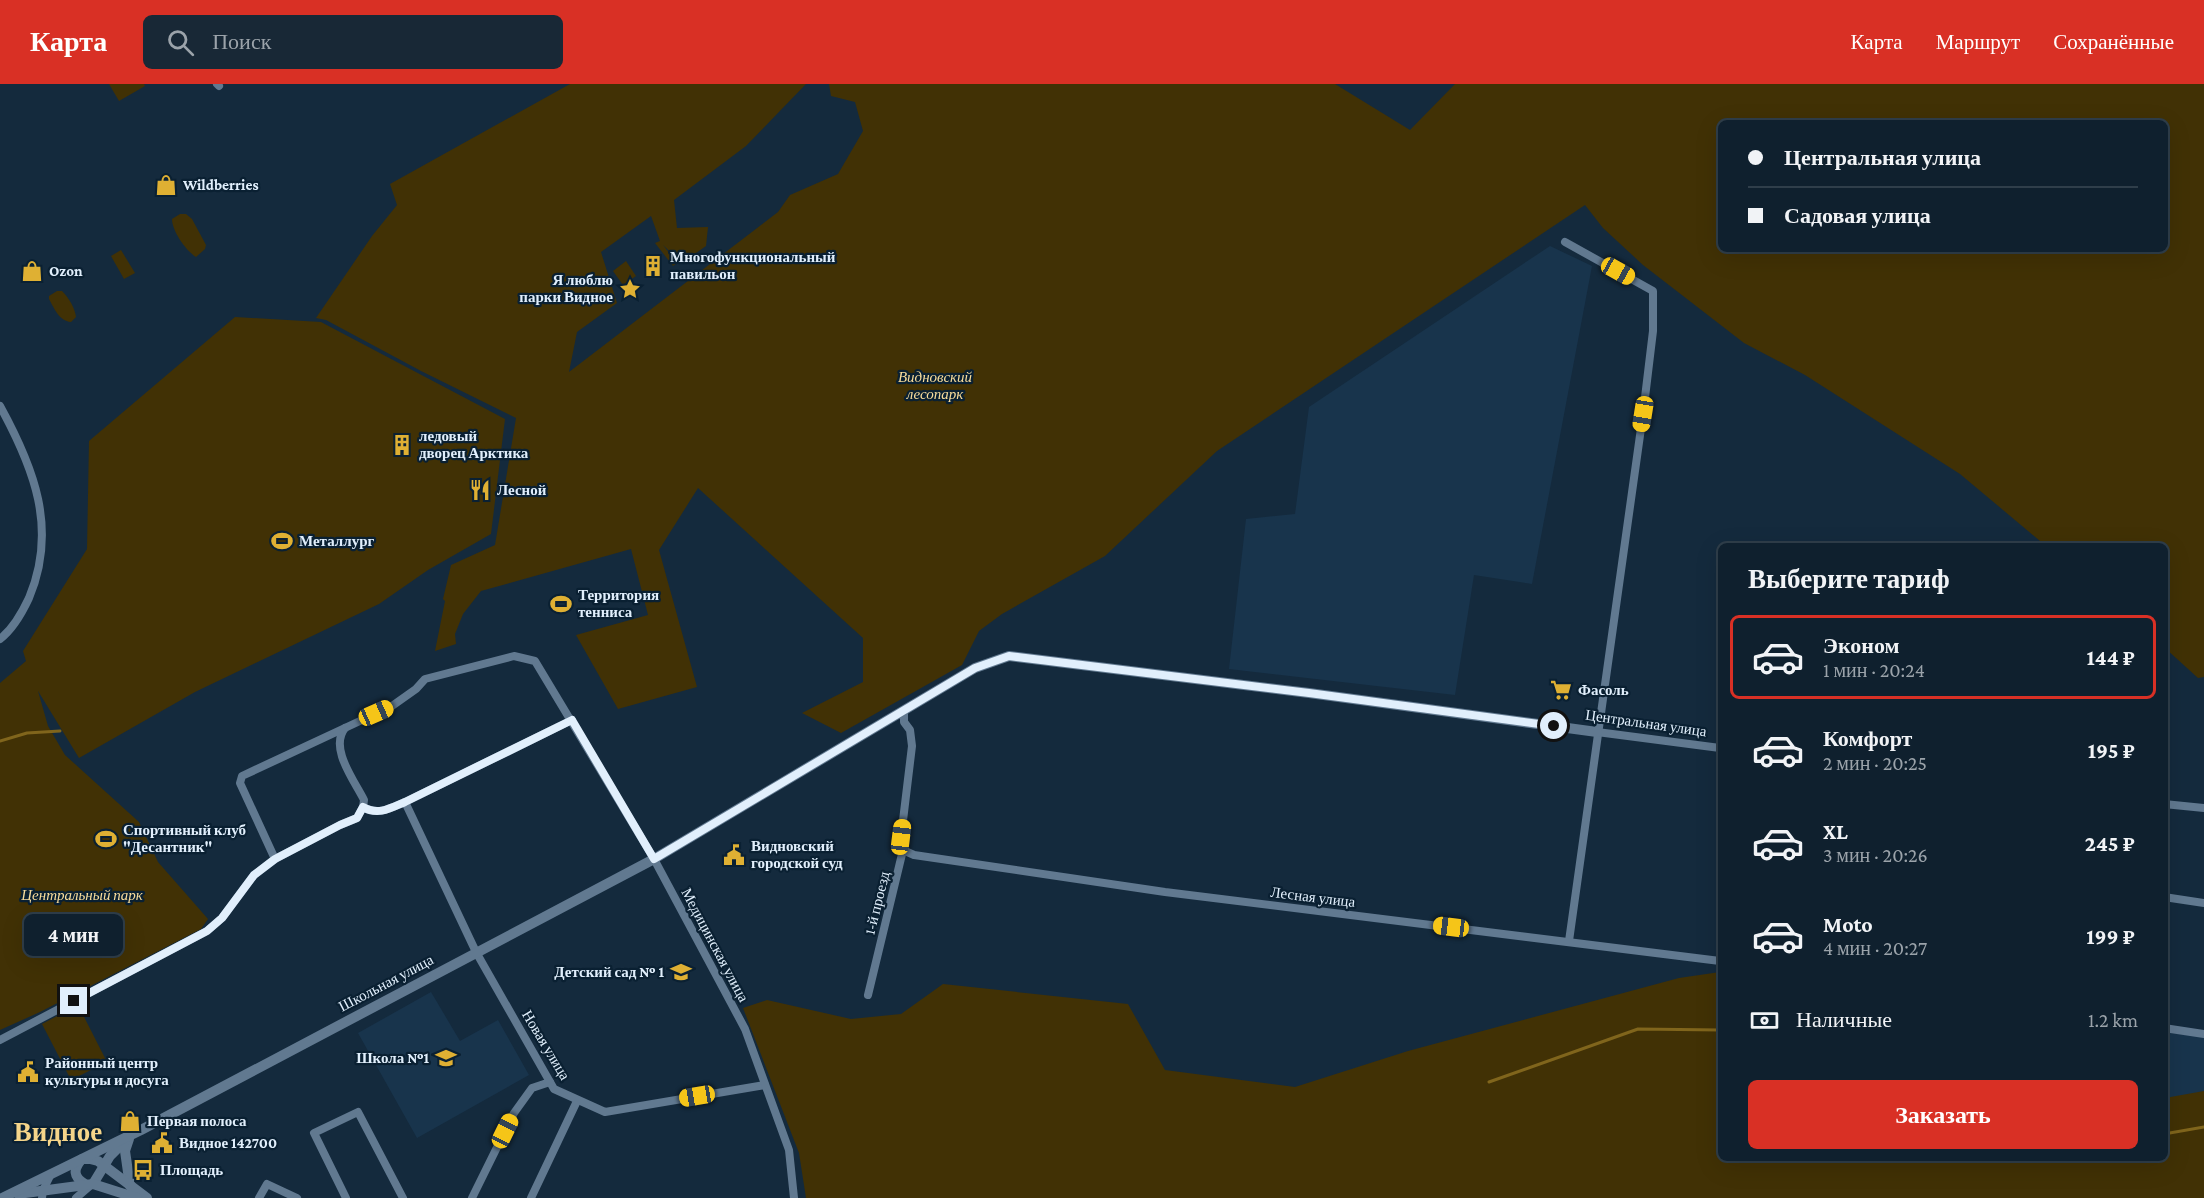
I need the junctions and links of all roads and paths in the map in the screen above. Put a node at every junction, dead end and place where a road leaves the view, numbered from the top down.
1 (1565, 242) dead end
2 (0, 406) edge
3 (0, 639) edge
4 (904, 711) junction
5 (572, 720) junction
6 (346, 727) junction
7 (1597, 732) junction
8 (1718, 748) edge
9 (405, 802) junction
10 (2168, 804) edge
11 (363, 807) junction
12 (2204, 808) edge
13 (903, 850) junction
14 (275, 859) junction
15 (654, 859) junction
16 (2168, 898) edge
17 (2204, 903) edge
18 (1569, 940) junction
19 (476, 952) junction
20 (1718, 961) edge
21 (868, 995) dead end
22 (2168, 1029) edge
23 (2204, 1034) edge
24 (0, 1040) edge
25 (550, 1082) junction
26 (765, 1085) junction
27 (577, 1101) junction
28 (132, 1134) junction
29 (82, 1159) junction
30 (103, 1167) junction
31 (52, 1173) junction
32 (89, 1184) junction
33 (130, 1186) junction
34 (43, 1194) edge
35 (10, 1197) edge
36 (76, 1198) edge
37 (137, 1198) edge
38 (147, 1198) edge
39 (259, 1198) edge
40 (297, 1198) edge
41 (346, 1198) edge
42 (403, 1198) edge
43 (472, 1198) edge
44 (531, 1198) edge
45 (794, 1198) edge

1 - 7 street
2 - 3 street
4 - 7 street, Центральная улица
4 - 13 street, 1-й проезд
4 - 15 street, Центральная улица
5 - 6 street, Медицинская улица
5 - 9 street
5 - 15 street, Медицинская улица
6 - 11 street
6 - 14 street
7 - 8 street, Центральная улица
7 - 18 street
9 - 11 street
9 - 19 street, Новая улица
10 - 12 street
11 - 14 street
13 - 18 street, Лесная улица
13 - 21 street, 1-й проезд
14 - 24 street
15 - 19 street, Школьная улица
15 - 26 street, Медицинская улица
16 - 17 street
18 - 20 street, Лесная улица
19 - 25 street, Новая улица
19 - 28 street, Школьная улица
22 - 23 street
25 - 27 street, Новая улица
25 - 43 street
26 - 27 street, Новая улица
26 - 45 street, Медицинская улица
27 - 44 street
28 - 29 street, Школьная улица
28 - 30 street
28 - 33 street
29 - 30 street
29 - 31 street, Школьная улица
29 - 32 street
30 - 32 street
30 - 33 street
31 - 34 street
31 - 35 street, Школьная улица
32 - 34 street
32 - 36 street
32 - 37 street
33 - 38 street
34 - 35 street
39 - 40 street
41 - 42 street

